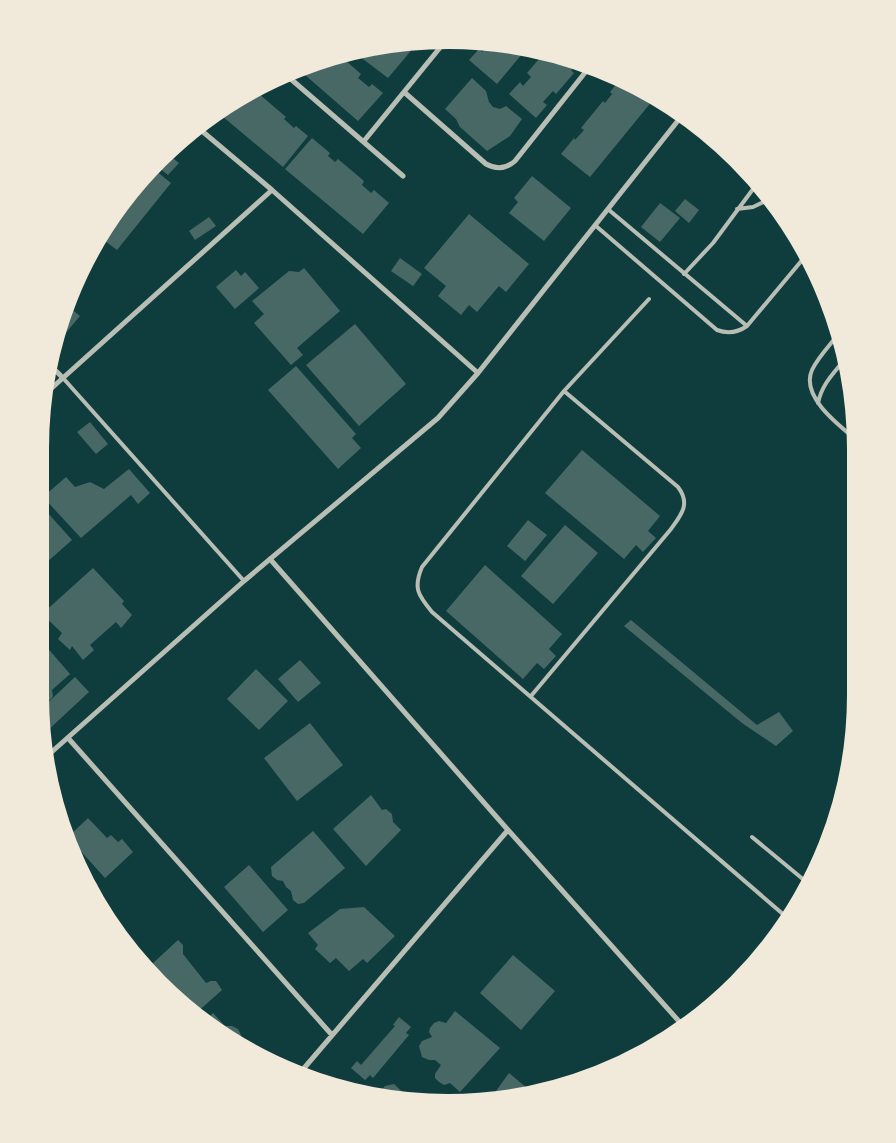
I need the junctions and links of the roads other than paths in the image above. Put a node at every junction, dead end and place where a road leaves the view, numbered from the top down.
1 (441, 46) edge
2 (586, 71) edge
3 (290, 79) edge
4 (404, 92) junction
5 (679, 119) edge
6 (201, 130) edge
7 (364, 141) junction
8 (403, 176) dead end
9 (754, 188) edge
10 (272, 190) junction
11 (765, 201) edge
12 (737, 209) junction
13 (608, 210) junction
14 (596, 226) junction
15 (803, 260) edge
16 (684, 274) junction
17 (649, 299) dead end
18 (747, 326) junction
19 (835, 339) edge
20 (841, 365) edge
21 (54, 369) edge
22 (478, 373) junction
23 (62, 378) junction
24 (51, 388) edge
25 (564, 391) junction
26 (818, 404) junction
27 (849, 434) edge
28 (270, 559) junction
29 (244, 581) junction
30 (531, 696) junction
31 (68, 738) junction
32 (51, 753) edge
33 (508, 830) junction
34 (752, 837) dead end
35 (804, 880) edge
36 (785, 914) edge
37 (680, 1023) edge
38 (332, 1035) junction
39 (303, 1069) edge

1 - 4 street
2 - 4 street
3 - 7 street
4 - 7 street
5 - 13 street
6 - 10 street
7 - 8 street
9 - 12 lane
10 - 22 street
10 - 23 street
11 - 12 lane
12 - 16 lane
13 - 14 street
13 - 16 lane
14 - 18 lane
14 - 22 street
15 - 18 lane
16 - 18 lane
17 - 25 lane
19 - 26 lane
20 - 26 lane
21 - 23 street
22 - 28 street
23 - 24 street
23 - 29 lane
25 - 30 lane
25 - 30 lane
26 - 27 lane
28 - 29 street
28 - 33 street
29 - 31 street
30 - 36 lane
31 - 32 street
31 - 38 street
33 - 37 street
33 - 38 street
34 - 35 lane
38 - 39 street

